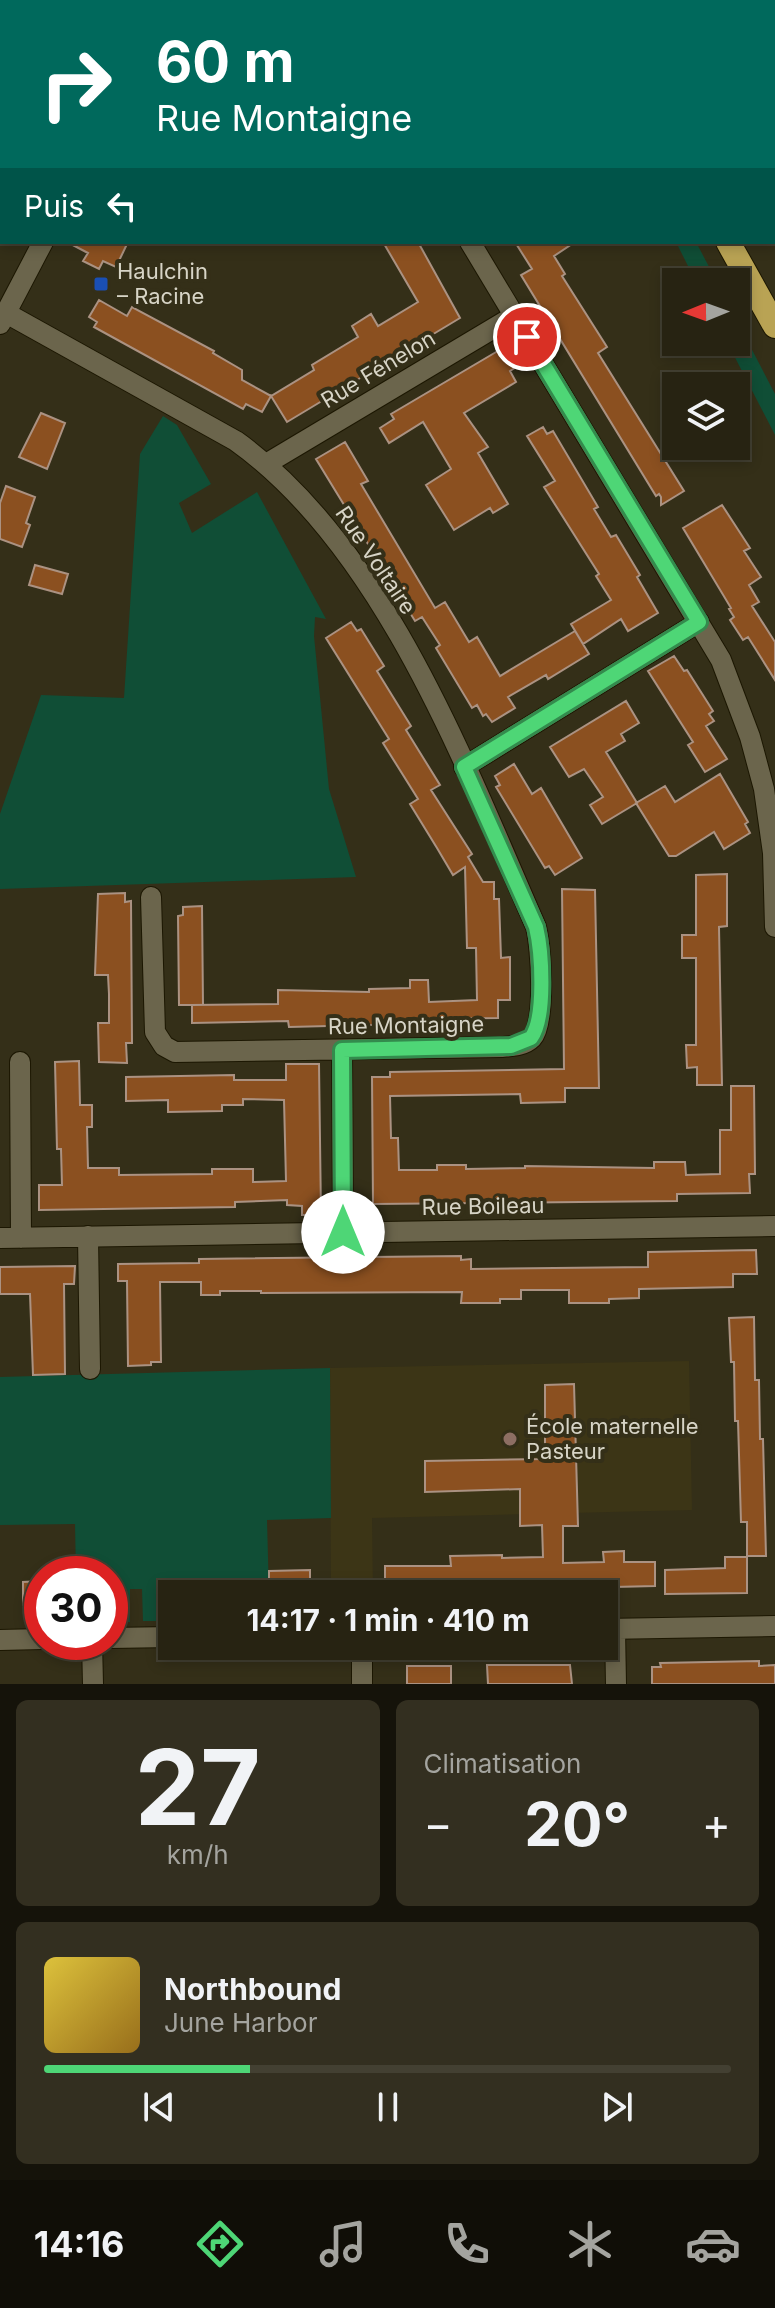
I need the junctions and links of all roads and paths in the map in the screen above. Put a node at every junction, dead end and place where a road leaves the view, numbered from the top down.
1 (42, 244) edge
2 (471, 244) edge
3 (729, 244) edge
4 (514, 316) junction
5 (3, 319) edge
6 (775, 326) edge
7 (266, 464) junction
8 (699, 622) junction
9 (464, 767) junction
10 (516, 880) joint
11 (151, 897) dead end
12 (775, 927) edge
13 (342, 1050) junction
14 (20, 1062) dead end
15 (775, 1226) edge
16 (343, 1232) junction
17 (88, 1236) junction
18 (0, 1238) edge
19 (21, 1238) junction
20 (90, 1369) dead end
21 (775, 1626) edge
22 (618, 1629) edge
23 (158, 1637) edge
24 (128, 1638) edge
25 (24, 1639) edge
26 (0, 1640) edge
27 (92, 1660) edge
28 (362, 1660) edge
29 (613, 1660) edge
30 (93, 1684) edge
31 (362, 1684) edge
32 (616, 1684) edge

1 - 5 street
2 - 4 street
3 - 6 highway
4 - 7 street, Rue Fénelon
4 - 8 street
5 - 7 street, Rue Voltaire
7 - 9 street, Rue Voltaire
8 - 9 street
8 - 12 street
9 - 10 street, Rue Voltaire
10 - 13 street, Rue Montaigne
11 - 13 street, Rue Montaigne
13 - 16 street
14 - 19 street
15 - 16 street, Rue Boileau
16 - 17 street, Rue Boileau
17 - 19 street, Rue Boileau
17 - 20 street
18 - 19 street, Rue Boileau
21 - 22 street
23 - 24 street
25 - 26 street
27 - 30 street
28 - 31 street
29 - 32 street

